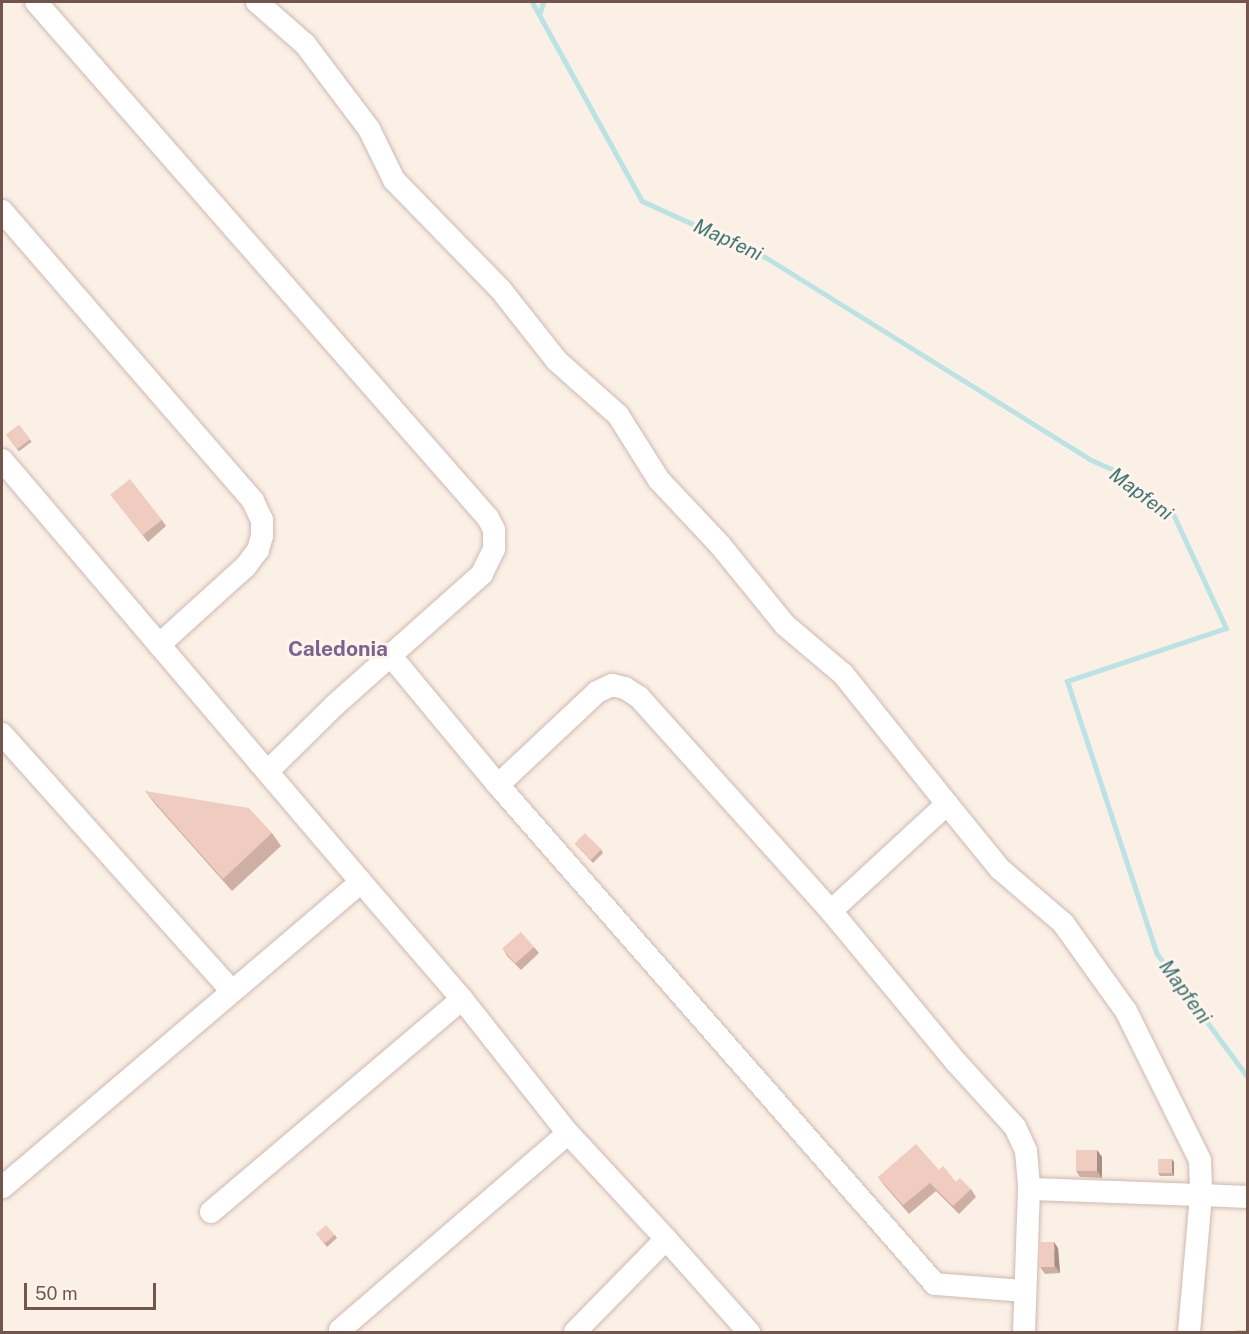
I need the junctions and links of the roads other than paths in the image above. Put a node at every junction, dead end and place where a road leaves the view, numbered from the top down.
1 (36, 2) edge
2 (257, 2) edge
3 (2, 211) edge
4 (2, 460) edge
5 (159, 645) junction
6 (390, 655) junction
7 (2, 734) edge
8 (267, 772) junction
9 (498, 784) junction
10 (947, 804) junction
11 (361, 882) junction
12 (831, 911) junction
13 (232, 991) junction
14 (462, 999) junction
15 (568, 1133) junction
16 (2, 1187) edge
17 (1029, 1190) junction
18 (1201, 1195) junction
19 (1248, 1197) edge
20 (211, 1212) dead end
21 (666, 1239) junction
22 (1024, 1291) junction
23 (340, 1330) dead end
24 (575, 1332) edge
25 (749, 1332) edge
26 (1024, 1332) edge
27 (1189, 1332) edge

1 - 6 street
2 - 10 street
3 - 5 street
4 - 5 street
5 - 8 street
6 - 8 street
6 - 9 street
7 - 13 street
8 - 11 street
9 - 12 street
9 - 22 street
10 - 12 street
10 - 18 street
11 - 13 street
11 - 14 street
12 - 17 street
13 - 16 street
14 - 15 street
14 - 20 street
15 - 21 street
15 - 23 street
17 - 18 street
17 - 22 street
18 - 19 street
18 - 27 street
21 - 24 street
21 - 25 street
22 - 26 street

